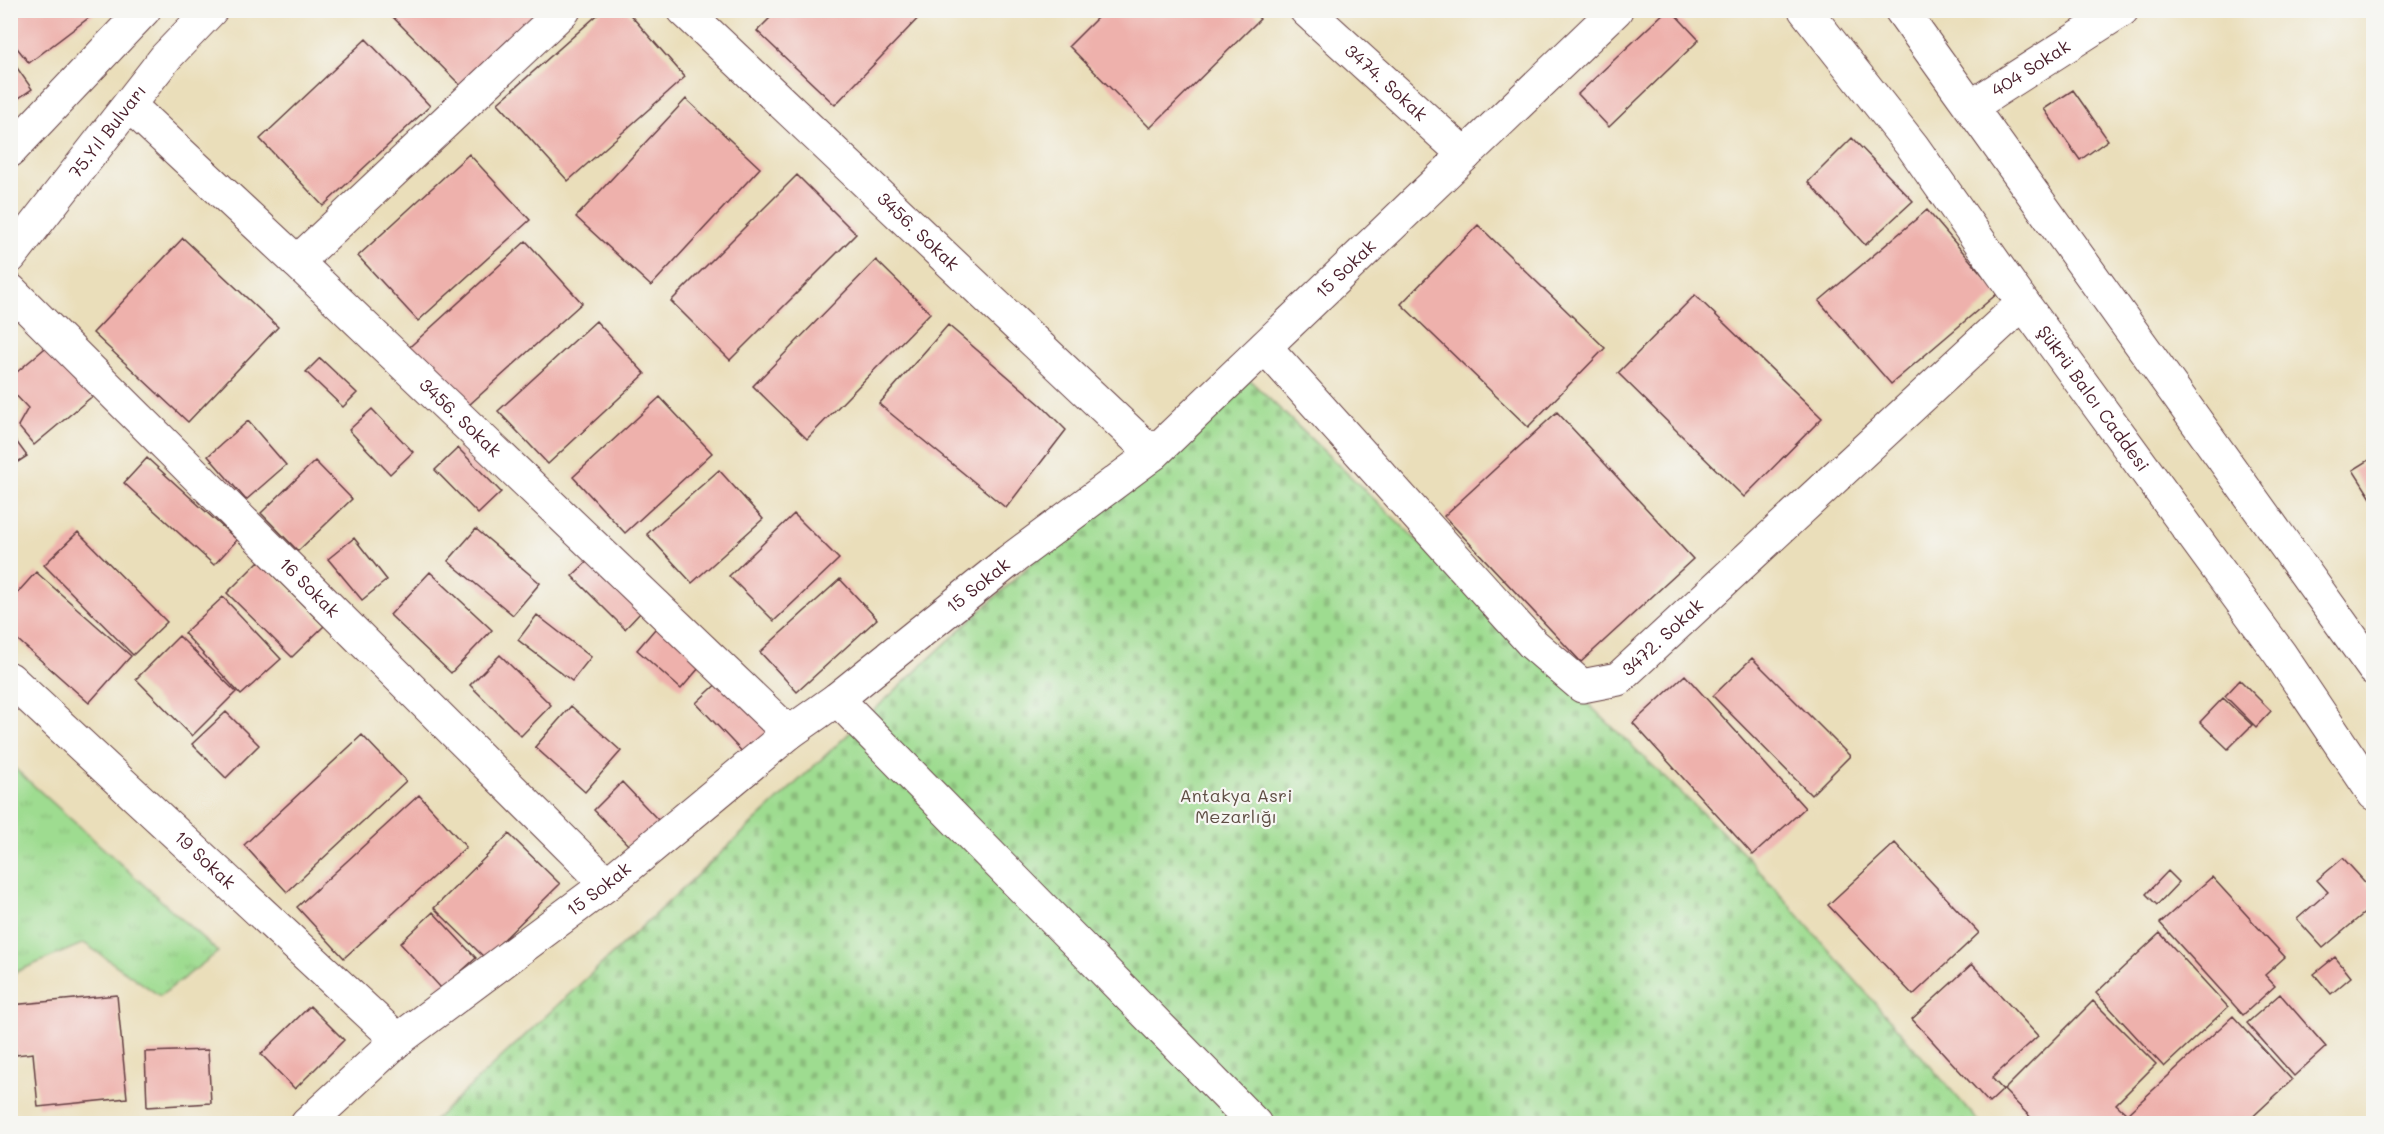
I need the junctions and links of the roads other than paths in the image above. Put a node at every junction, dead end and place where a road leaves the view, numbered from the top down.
1 (144, 10) edge
2 (211, 10) edge
3 (564, 10) edge
4 (684, 10) edge
5 (1306, 10) edge
6 (1616, 10) edge
7 (1805, 10) edge
8 (1901, 10) edge
9 (2122, 10) edge
10 (129, 106) junction
11 (1972, 106) junction
12 (10, 151) edge
13 (1465, 155) junction
14 (10, 256) edge
15 (297, 262) junction
16 (10, 290) edge
17 (2023, 303) junction
18 (1265, 347) junction
19 (1153, 454) junction
20 (2373, 669) edge
21 (10, 679) edge
22 (837, 699) junction
23 (789, 733) junction
24 (2373, 794) edge
25 (607, 884) junction
26 (398, 1040) junction
27 (307, 1124) edge
28 (1255, 1124) edge

1 - 12 street
2 - 10 street, 75.Yıl Bulvarı
3 - 15 street
4 - 19 street, 3456. Sokak
5 - 13 street, 3474. Sokak
6 - 13 street, 15 Sokak
7 - 17 street, Şükrü Balcı Caddesi
8 - 11 street
9 - 11 street, 404 Sokak
10 - 14 street, 75.Yıl Bulvarı
10 - 15 street, 3456. Sokak
11 - 20 street
13 - 18 street, 15 Sokak
15 - 23 street, 3456. Sokak
16 - 25 street, 16 Sokak
17 - 18 street, 3472. Sokak
17 - 24 street, Şükrü Balcı Caddesi
18 - 19 street, 15 Sokak
19 - 22 street, 15 Sokak
21 - 26 street, 19 Sokak
22 - 23 street, 15 Sokak
22 - 28 street
23 - 25 street, 15 Sokak
25 - 26 street, 15 Sokak
26 - 27 street, 15 Sokak

